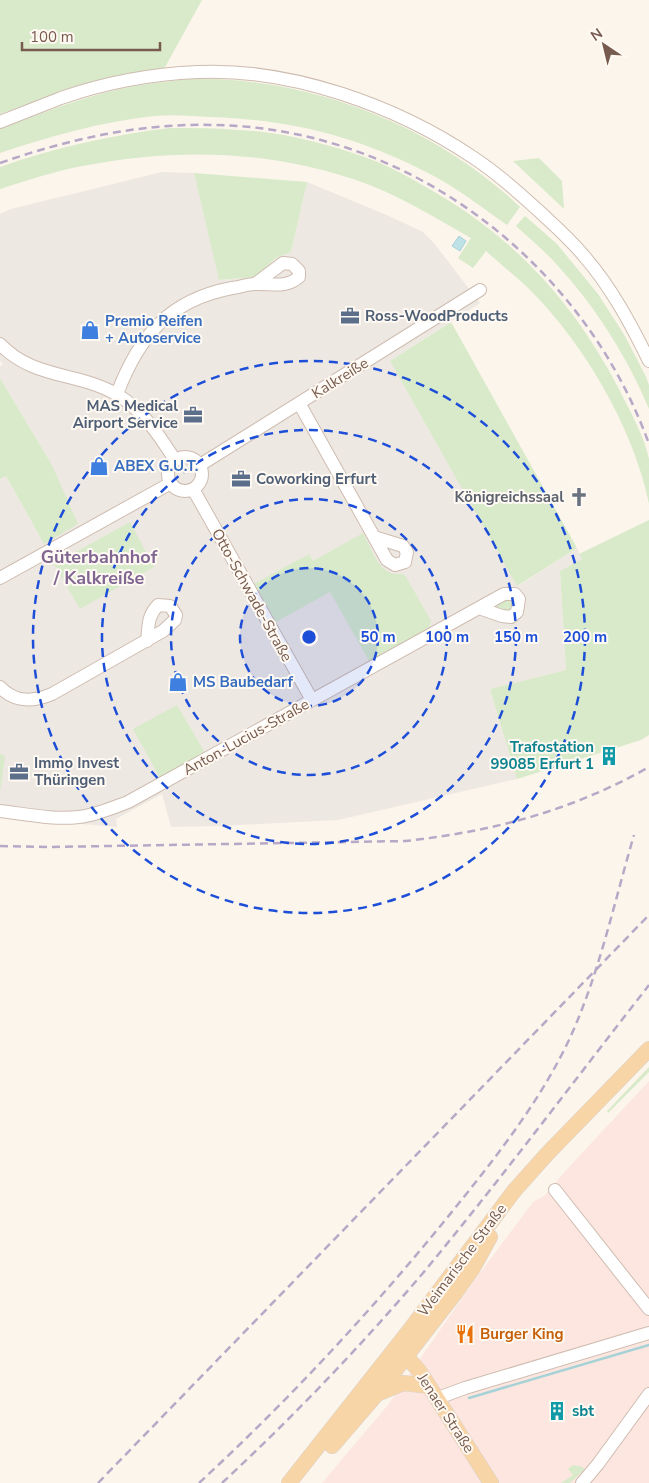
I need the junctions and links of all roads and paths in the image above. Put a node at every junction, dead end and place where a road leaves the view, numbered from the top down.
1 (0, 122) edge
2 (255, 284) dead end
3 (480, 290) dead end
4 (0, 344) edge
5 (649, 361) edge
6 (116, 394) junction
7 (299, 403) junction
8 (175, 460) junction
9 (200, 465) junction
10 (171, 483) junction
11 (193, 489) junction
12 (374, 537) dead end
13 (0, 578) edge
14 (479, 608) dead end
15 (147, 641) dead end
16 (0, 688) edge
17 (312, 700) junction
18 (0, 811) edge
19 (649, 1049) edge
20 (649, 1061) edge
21 (555, 1190) dead end
22 (649, 1309) edge
23 (649, 1334) edge
24 (401, 1352) junction
25 (434, 1392) junction
26 (376, 1394) junction
27 (649, 1394) edge
28 (289, 1483) edge
29 (300, 1483) edge
30 (491, 1483) edge
31 (582, 1483) edge

1 - 5 street
2 - 6 street
3 - 7 street, Kalkreiße
4 - 6 street
6 - 8 street
7 - 9 street, Kalkreiße
7 - 12 street
8 - 9 street
8 - 10 street
9 - 11 street
10 - 11 street
10 - 13 street
11 - 17 street, Otto-Schwade-Straße
14 - 17 street, Anton-Lucius-Straße
15 - 16 street
17 - 18 street, Anton-Lucius-Straße
19 - 24 main road, Weimarische Straße
20 - 24 main road, Weimarische Straße
21 - 22 street
23 - 25 street
24 - 25 main road, Jenaer Straße
24 - 26 main road, Weimarische Straße
24 - 28 main road, Weimarische Straße
25 - 26 main road
25 - 30 main road, Jenaer Straße
26 - 29 main road, Weimarische Straße
27 - 31 street

